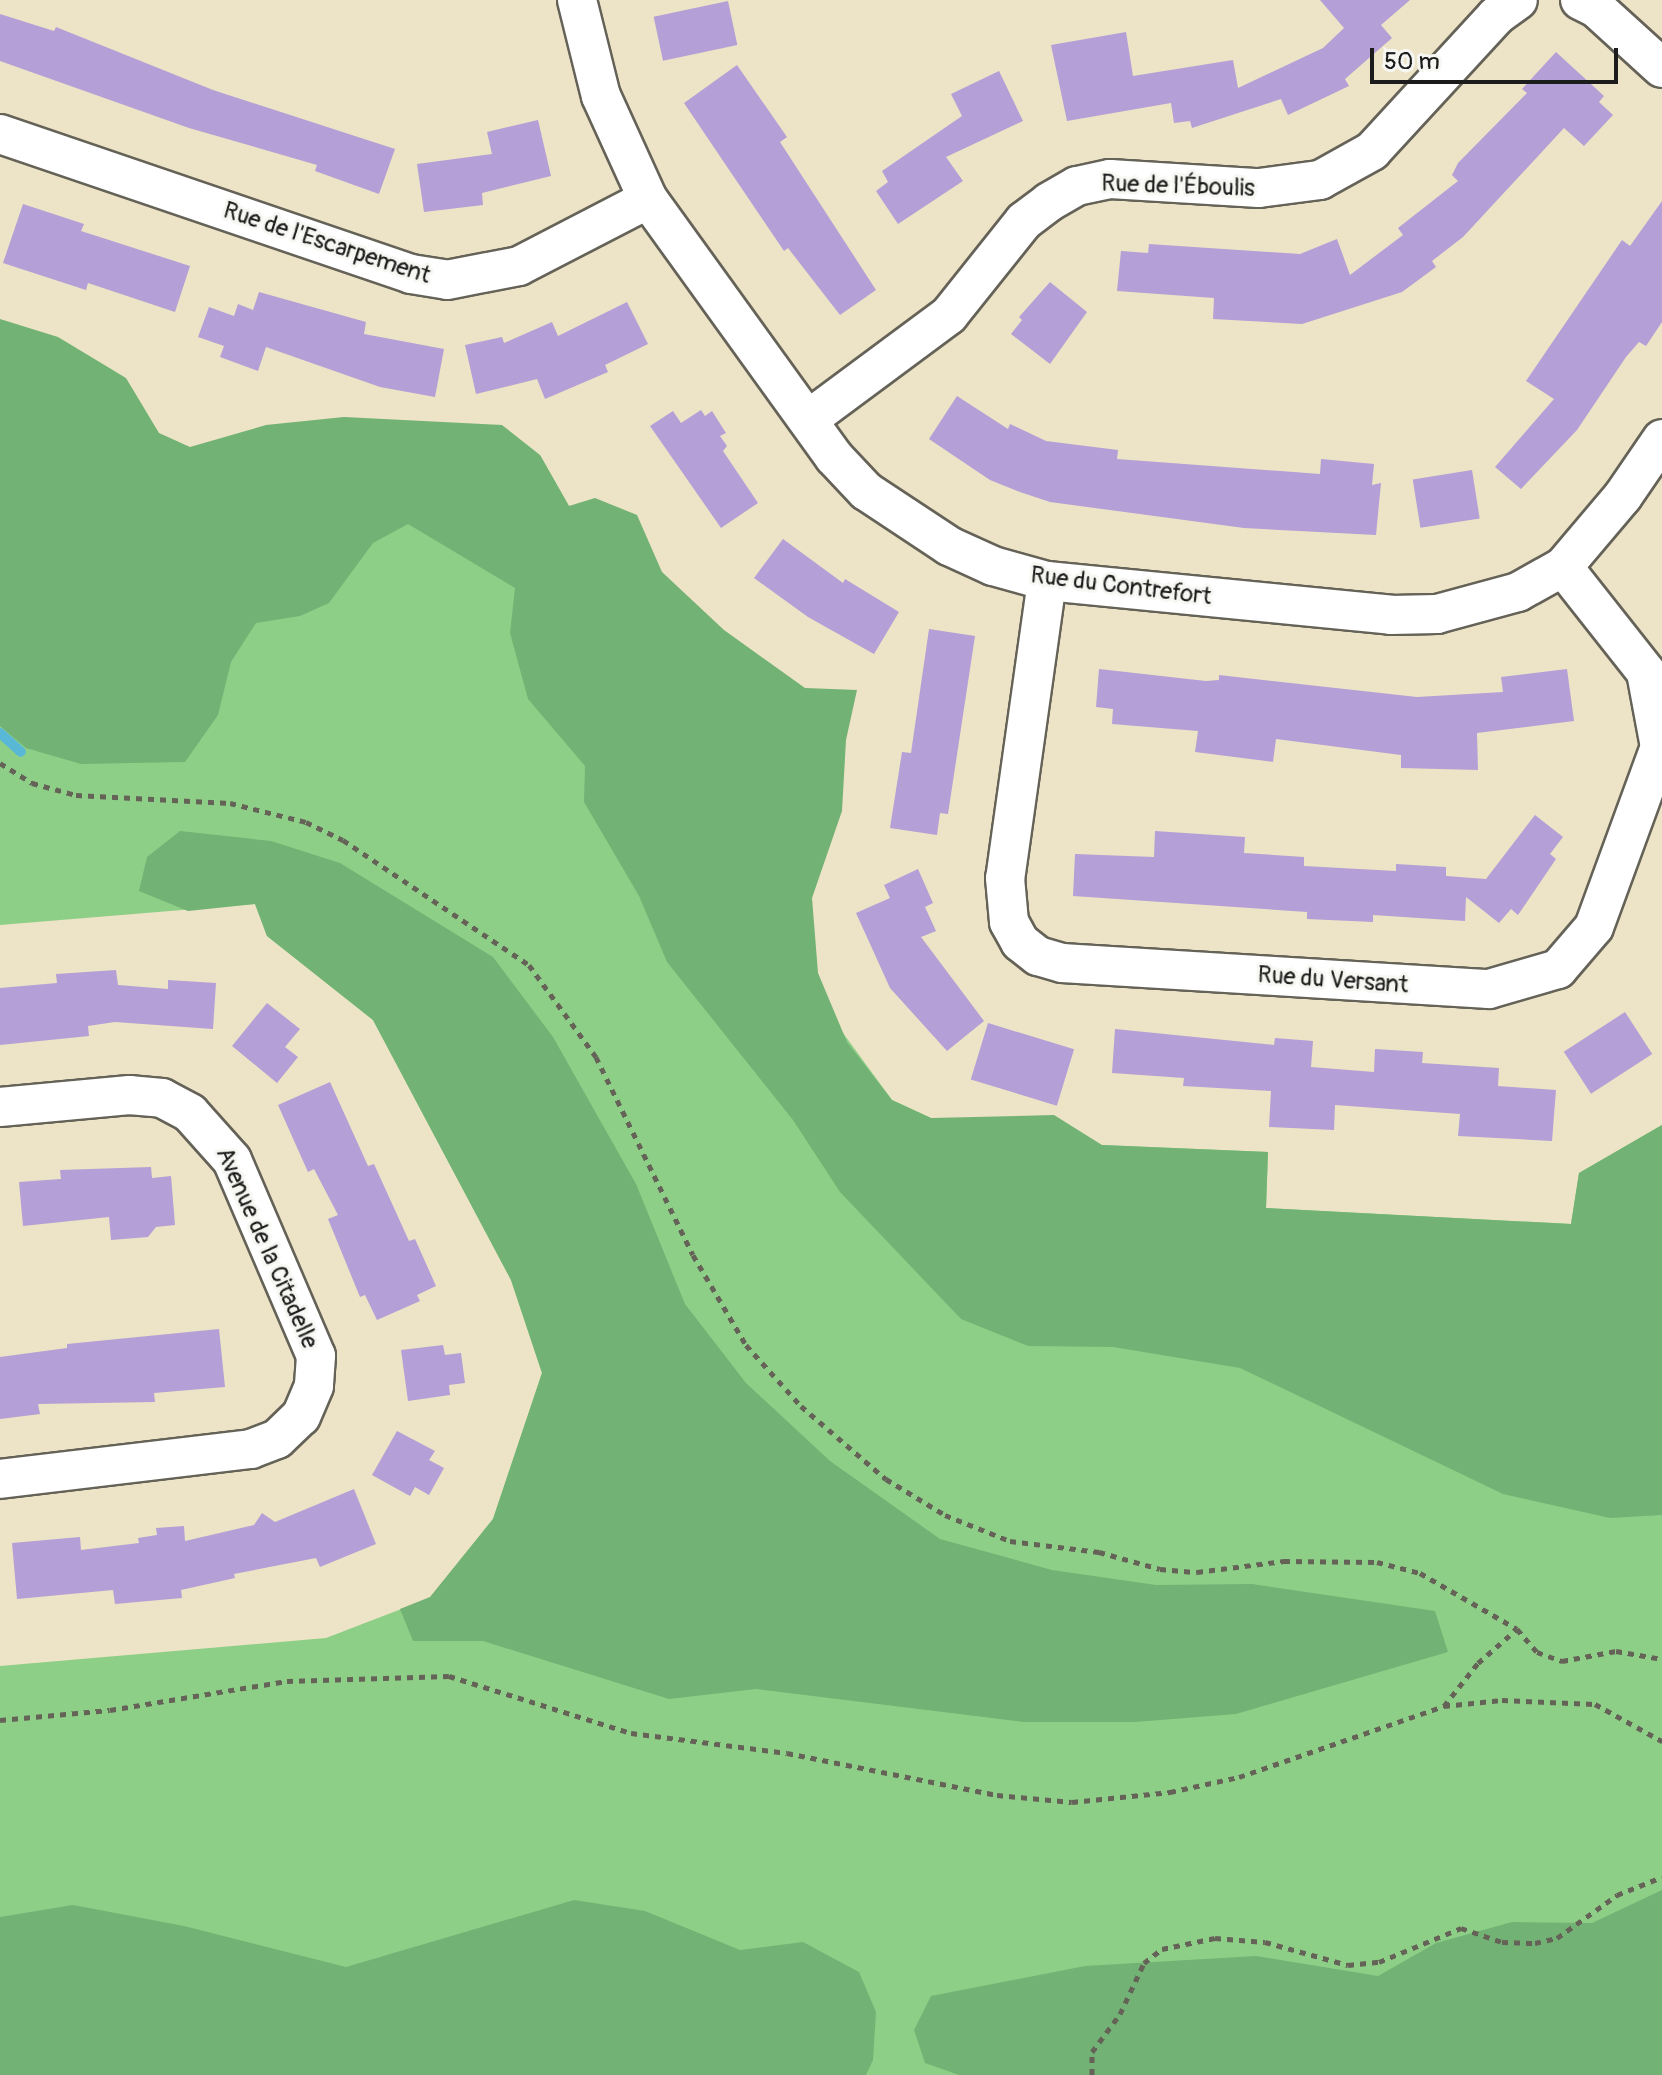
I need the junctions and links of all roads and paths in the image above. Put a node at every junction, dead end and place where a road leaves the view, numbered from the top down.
1 (577, 0) edge
2 (1518, 0) edge
3 (1580, 0) edge
4 (1662, 68) edge
5 (0, 134) edge
6 (648, 199) junction
7 (809, 419) junction
8 (1662, 439) edge
9 (1563, 567) junction
10 (1047, 581) junction
11 (0, 763) edge
12 (0, 1107) edge
13 (0, 1479) edge
14 (1517, 1629) junction
15 (1662, 1659) edge
16 (1444, 1706) junction
17 (0, 1720) edge
18 (1662, 1741) edge
19 (1662, 1877) edge
20 (1092, 2075) edge

1 - 6 street, Rue du Contrefort
2 - 7 street, Rue de l'Éboulis
3 - 4 street
5 - 6 street, Rue de l'Escarpement
6 - 7 street, Rue du Contrefort
7 - 10 street, Rue du Contrefort
8 - 9 street, Rue du Contrefort
9 - 10 street, Rue du Contrefort
9 - 10 street, Rue du Versant
11 - 14 path
12 - 13 street, Avenue de la Citadelle
14 - 15 path
14 - 16 path
16 - 17 path
16 - 18 path
19 - 20 path

